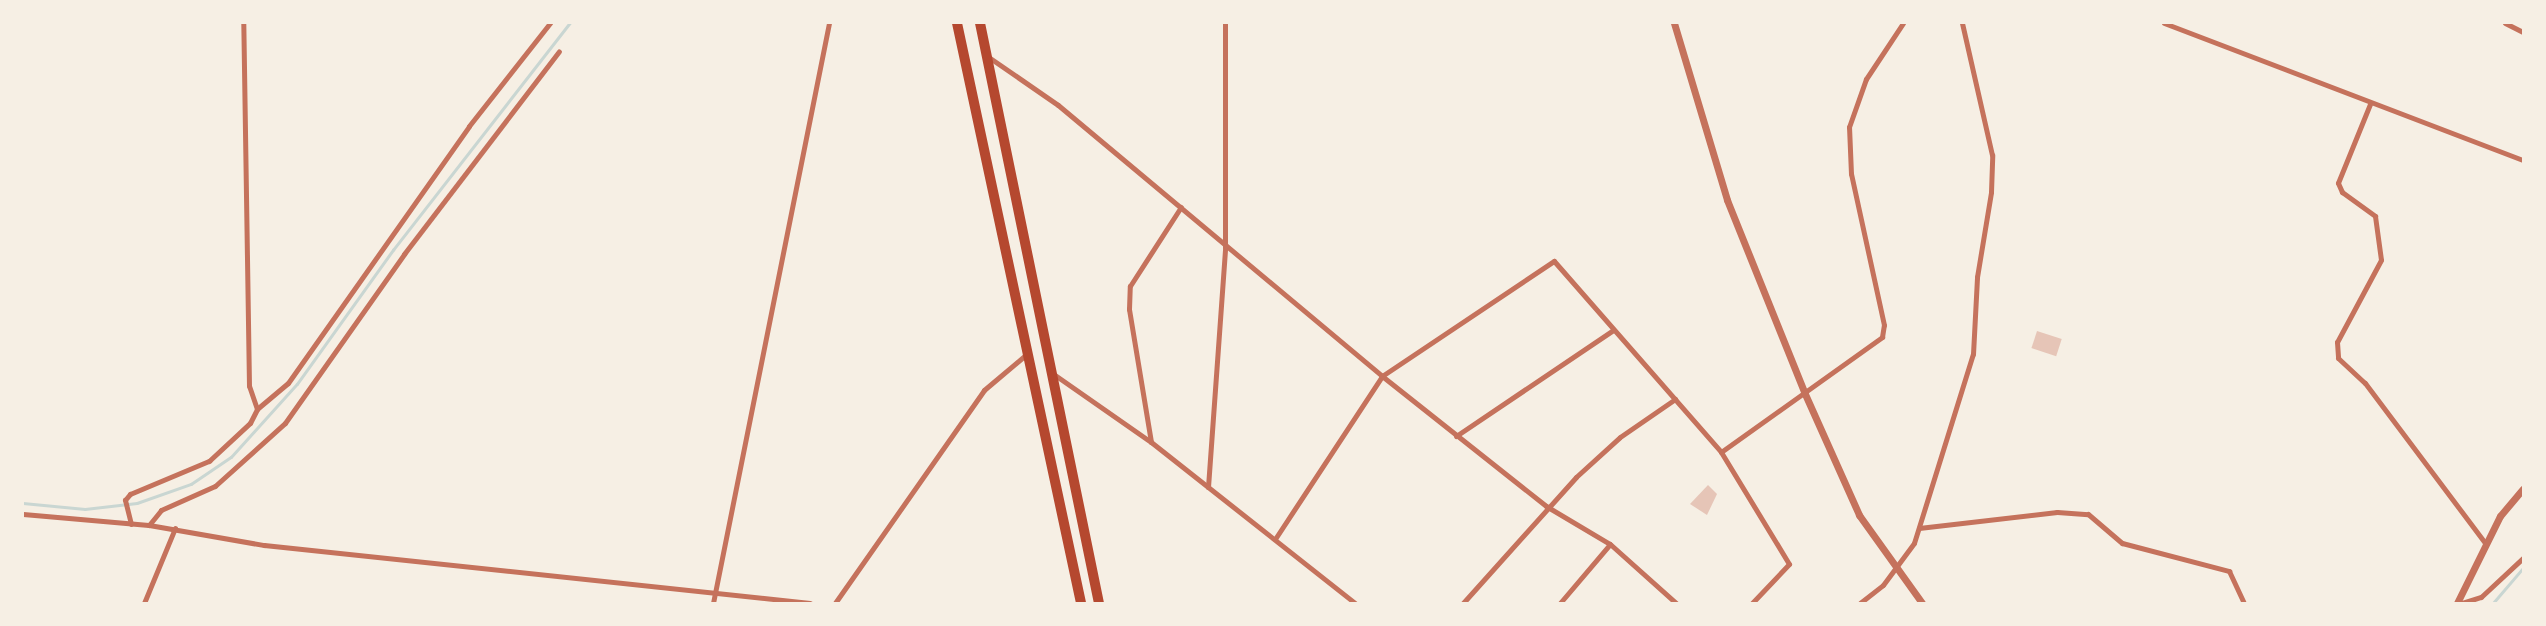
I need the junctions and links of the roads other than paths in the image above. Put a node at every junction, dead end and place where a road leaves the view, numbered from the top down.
1 (243, 23) edge
2 (550, 23) edge
3 (829, 23) edge
4 (957, 23) edge
5 (980, 23) edge
6 (1225, 23) edge
7 (1674, 23) edge
8 (1903, 23) edge
9 (1962, 23) edge
10 (2164, 23) edge
11 (2505, 23) edge
12 (2523, 32) edge
13 (559, 51) dead end
14 (987, 57) junction
15 (2370, 104) junction
16 (2523, 160) edge
17 (1181, 207) junction
18 (1225, 247) junction
19 (1613, 330) junction
20 (1028, 353) junction
21 (1052, 373) junction
22 (1382, 376) junction
23 (1805, 394) junction
24 (1675, 399) junction
25 (257, 409) junction
26 (1456, 436) junction
27 (1151, 442) junction
28 (1721, 452) junction
29 (1208, 487) junction
30 (2523, 489) edge
31 (1546, 506) junction
32 (23, 514) edge
33 (131, 524) junction
34 (149, 524) junction
35 (175, 528) junction
36 (1919, 528) junction
37 (1275, 539) junction
38 (1610, 544) junction
39 (2486, 544) junction
40 (2523, 558) edge
41 (1897, 569) junction
42 (715, 594) junction
43 (144, 603) edge
44 (713, 603) edge
45 (810, 603) edge
46 (835, 603) edge
47 (1081, 603) edge
48 (1099, 603) edge
49 (1355, 603) edge
50 (1463, 603) edge
51 (1560, 603) edge
52 (1676, 603) edge
53 (1752, 603) edge
54 (1860, 603) edge
55 (1922, 603) edge
56 (2244, 603) edge
57 (2459, 603) edge

1 - 25 street
2 - 25 street
3 - 42 street
4 - 20 highway
5 - 14 highway
6 - 18 street
7 - 23 street
8 - 23 street
9 - 36 street
10 - 15 street
11 - 12 street
13 - 34 street
14 - 17 street
14 - 21 highway
15 - 16 street
15 - 39 street
17 - 18 street
17 - 27 street
18 - 22 street
18 - 29 street
19 - 22 street
19 - 24 street
19 - 26 street
20 - 46 street
20 - 47 highway
21 - 27 street
21 - 48 highway
22 - 26 street
22 - 37 street
23 - 28 street
23 - 41 street
24 - 28 street
24 - 31 street
25 - 33 street
26 - 31 street
27 - 29 street
28 - 53 street
29 - 37 street
30 - 39 street
31 - 38 street
31 - 50 street
32 - 33 street
33 - 34 street
34 - 35 street
35 - 42 street
35 - 43 street
36 - 41 street
36 - 56 street
37 - 49 street
38 - 51 street
38 - 52 street
39 - 57 street
40 - 57 street
41 - 54 street
41 - 55 street
42 - 44 street
42 - 45 street

